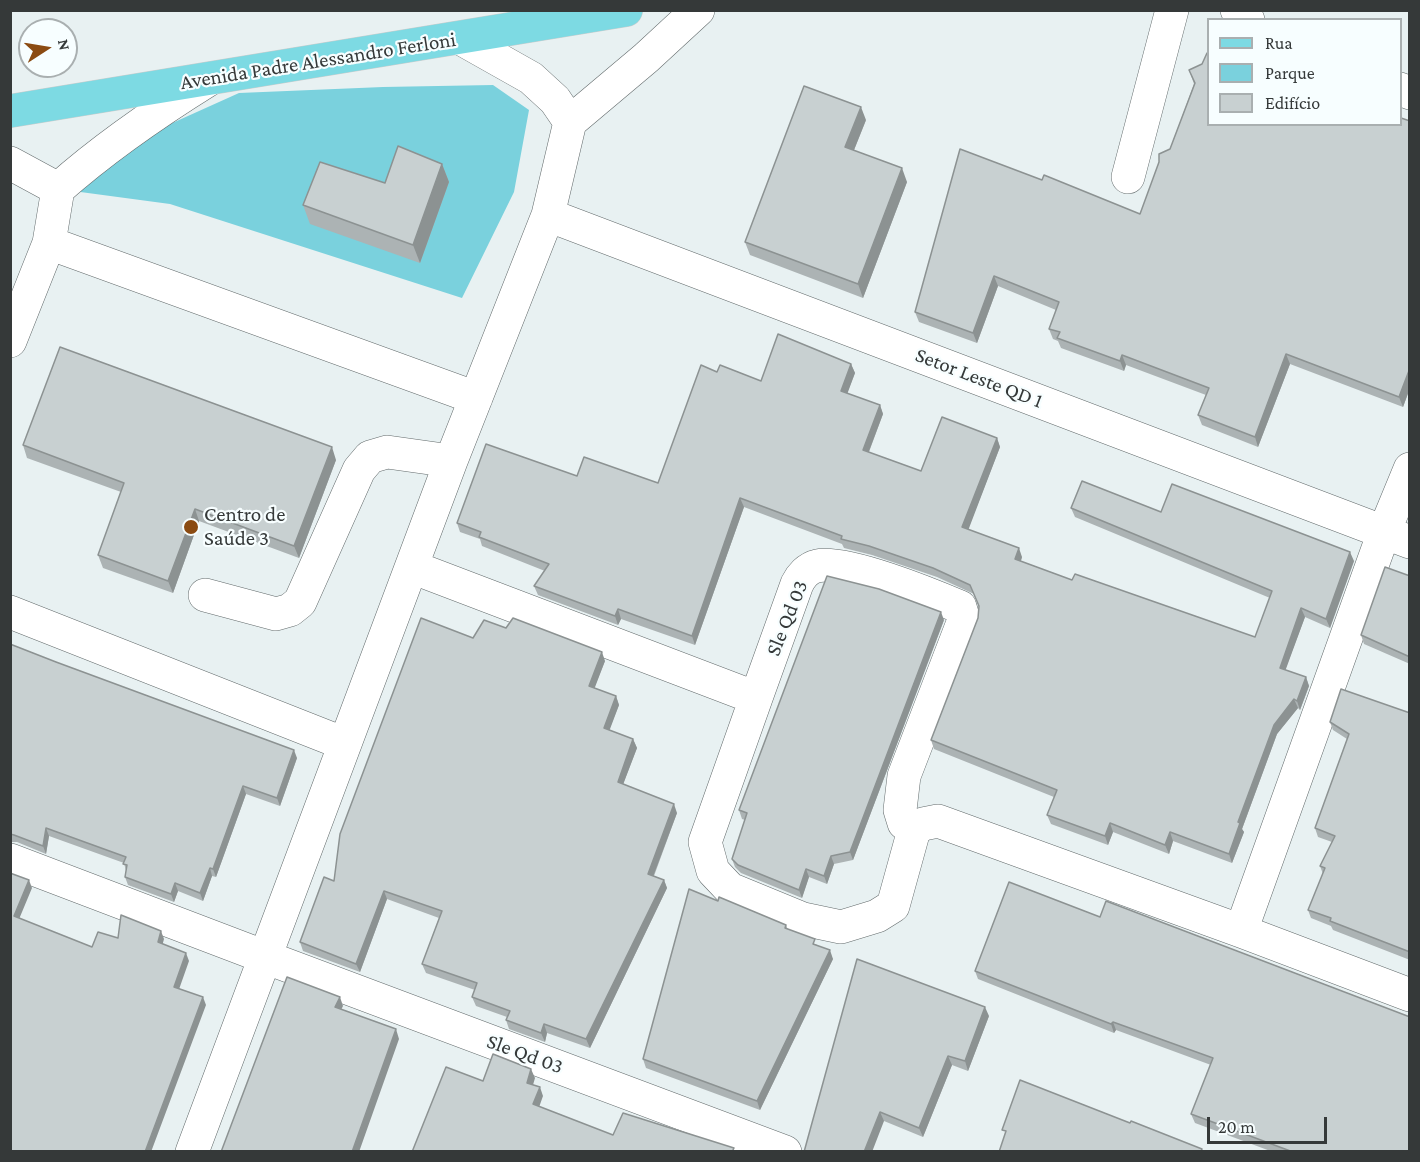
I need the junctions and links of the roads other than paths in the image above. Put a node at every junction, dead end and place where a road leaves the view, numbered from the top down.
1 (626, 10) edge
2 (698, 10) edge
3 (1172, 10) edge
4 (460, 38) junction
5 (208, 80) junction
6 (10, 111) edge
7 (570, 122) junction
8 (10, 163) edge
9 (1128, 177) dead end
10 (57, 189) junction
11 (548, 215) junction
12 (48, 243) junction
13 (10, 341) edge
14 (476, 398) junction
15 (451, 461) junction
16 (1410, 469) edge
17 (1397, 537) edge
18 (412, 567) junction
19 (205, 595) dead end
20 (10, 612) edge
21 (756, 698) junction
22 (345, 744) junction
23 (914, 830) junction
24 (10, 860) edge
25 (1241, 931) junction
26 (264, 957) junction
27 (1410, 995) edge
28 (192, 1152) edge
29 (785, 1152) edge

1 - 4 main road, Avenida Padre Alessandro Ferloni
2 - 7 street
3 - 9 street
4 - 5 main road, Avenida Padre Alessandro Ferloni
4 - 7 street
5 - 6 main road, Avenida Padre Alessandro Ferloni
5 - 10 street
7 - 11 street
8 - 10 street
10 - 12 street
11 - 14 street
11 - 17 street, Setor Leste QD 1
12 - 13 street
12 - 14 street
14 - 15 street
15 - 18 street
15 - 19 street
16 - 17 street
17 - 25 street
18 - 21 street
18 - 22 street
20 - 22 street
21 - 23 street
21 - 23 street, Sle Qd 03
22 - 26 street
23 - 25 street
24 - 26 street, Sle Qd 03
25 - 27 street
26 - 28 street
26 - 29 street, Sle Qd 03

